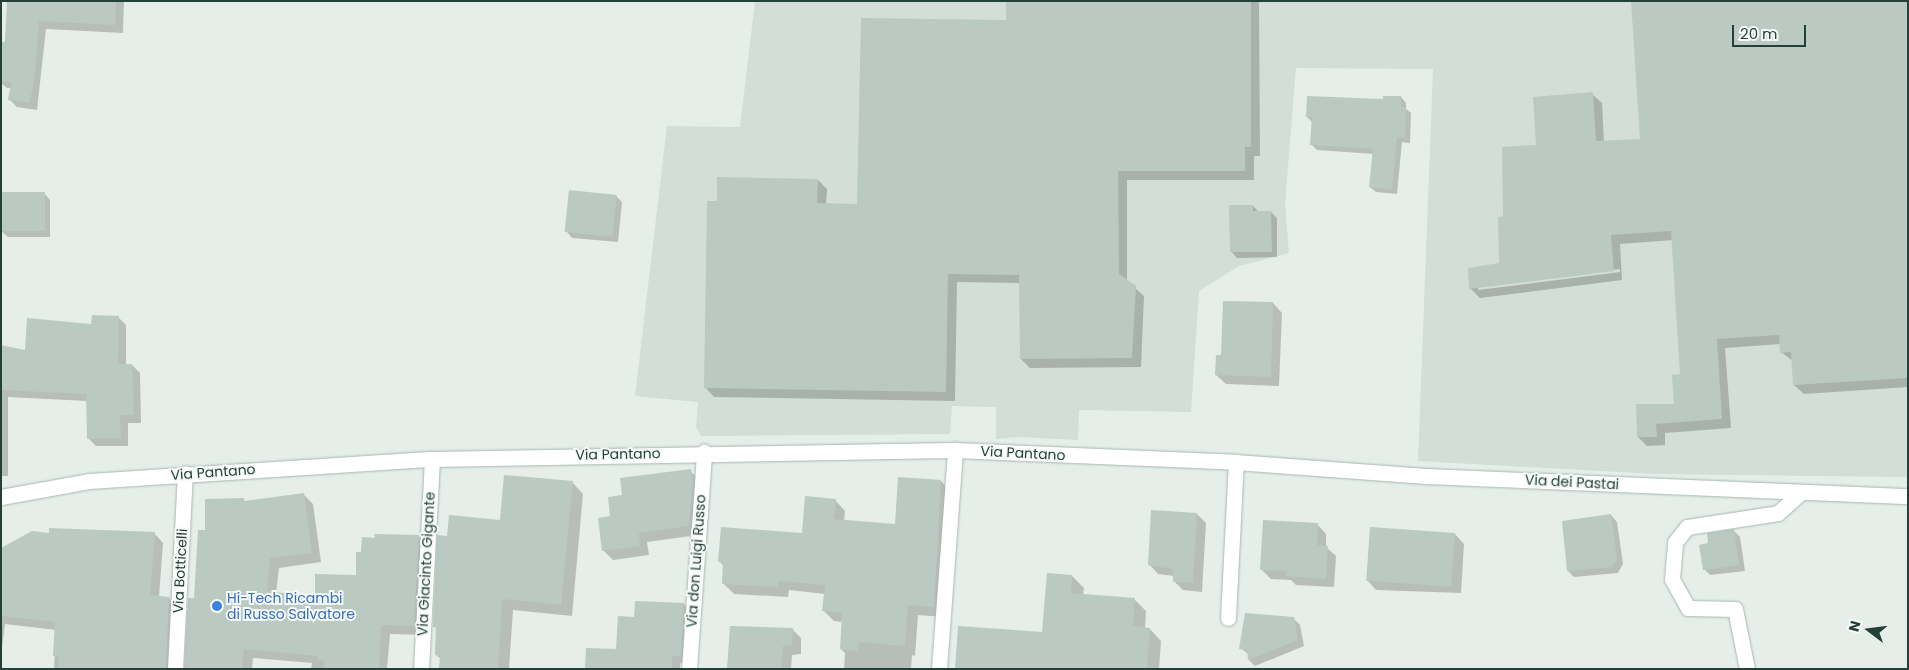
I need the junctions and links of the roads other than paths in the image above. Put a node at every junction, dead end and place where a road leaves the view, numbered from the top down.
1 (955, 450) junction
2 (704, 452) junction
3 (432, 458) junction
4 (1236, 462) junction
5 (185, 473) junction
6 (1800, 493) junction
7 (1908, 496) edge
8 (1, 498) edge
9 (1228, 618) dead end
10 (175, 669) edge
11 (421, 669) edge
12 (688, 669) edge
13 (939, 669) edge
14 (1747, 669) edge

1 - 2 street, Via Pantano
1 - 4 street, Via Pantano
1 - 13 street
2 - 3 street, Via Pantano
2 - 12 street, Via don Luigi Russo
3 - 5 street, Via Pantano
3 - 11 street, Via Giacinto Gigante
4 - 6 street, Via dei Pastai
4 - 9 street
5 - 8 street, Via Pantano
5 - 10 street, Via Botticelli
6 - 7 street, Via dei Pastai
6 - 14 street

